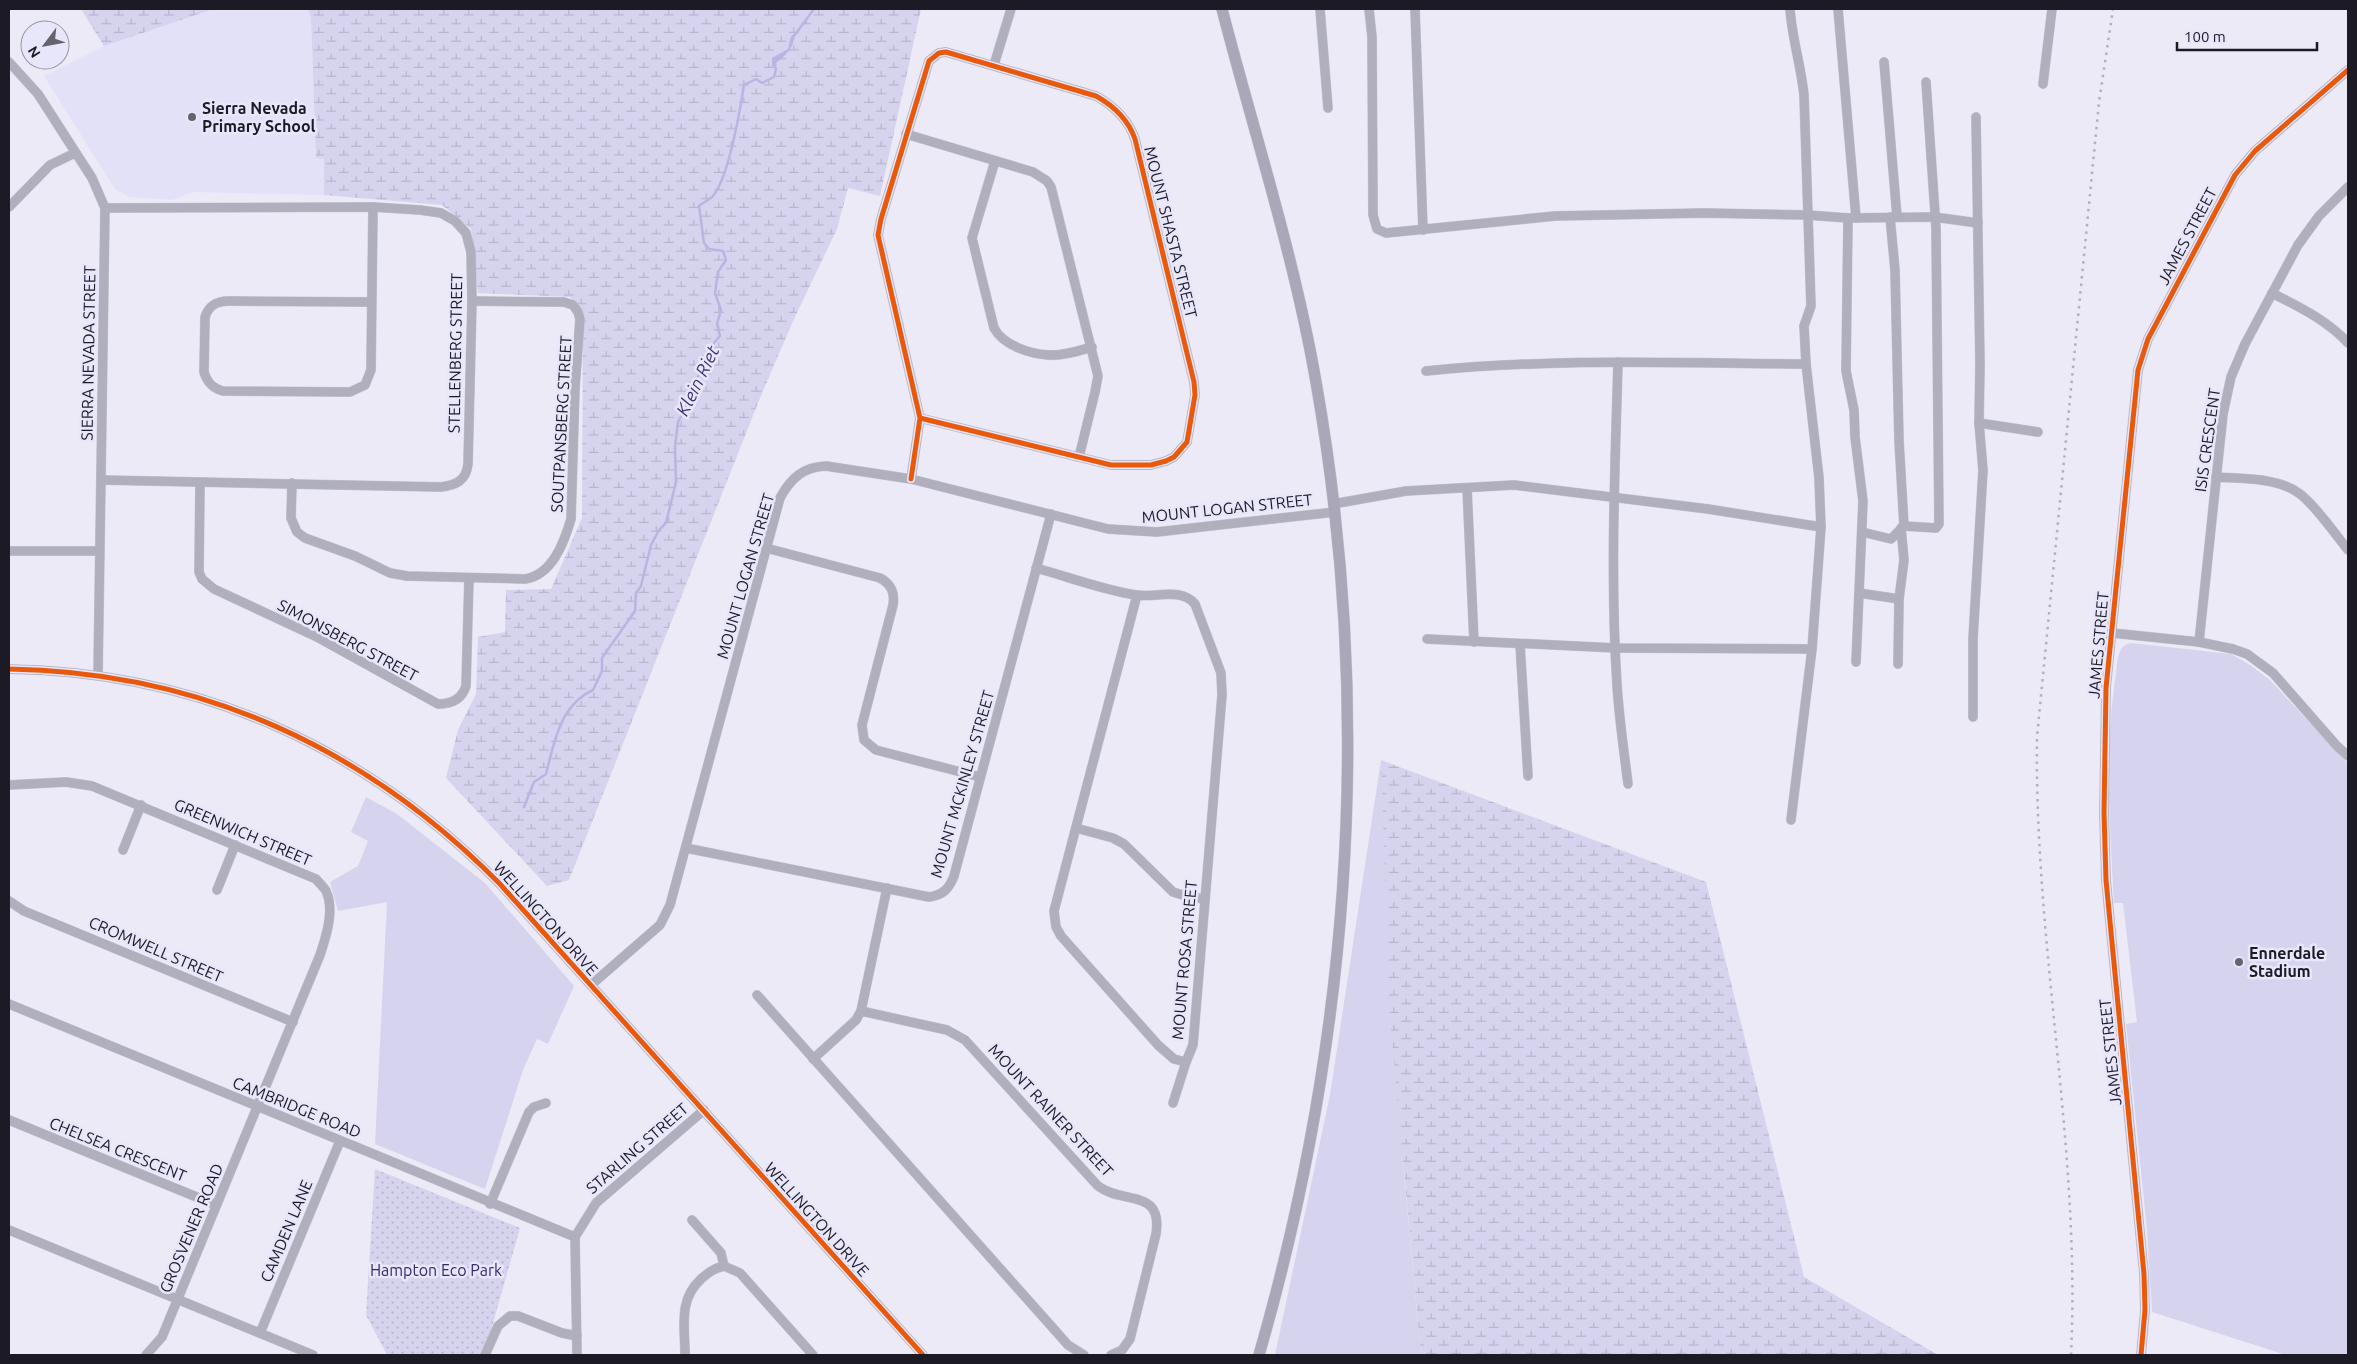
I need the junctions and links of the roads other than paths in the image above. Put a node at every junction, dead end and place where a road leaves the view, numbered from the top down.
1 (1011, 9) edge
2 (1222, 9) edge
3 (1320, 9) edge
4 (1369, 9) edge
5 (1415, 9) edge
6 (1790, 9) edge
7 (1838, 9) edge
8 (2052, 9) edge
9 (9, 62) edge
10 (1884, 62) dead end
11 (994, 65) junction
12 (2348, 70) edge
13 (1926, 82) dead end
14 (2043, 84) dead end
15 (1328, 108) dead end
16 (1976, 117) dead end
17 (906, 134) junction
18 (74, 153) junction
19 (995, 161) junction
20 (2348, 187) edge
21 (9, 207) edge
22 (373, 207) junction
23 (105, 208) junction
24 (1806, 215) junction
25 (1894, 217) junction
26 (1934, 217) junction
27 (1852, 218) junction
28 (1978, 223) junction
29 (1423, 230) junction
30 (2272, 293) junction
31 (472, 301) junction
32 (371, 302) junction
33 (2348, 343) edge
34 (1092, 347) junction
35 (1618, 362) junction
36 (1806, 364) junction
37 (1426, 371) dead end
38 (920, 418) junction
39 (1979, 423) junction
40 (2038, 432) dead end
41 (1078, 457) junction
42 (2216, 477) junction
43 (102, 480) junction
44 (911, 480) junction
45 (200, 483) junction
46 (292, 483) junction
47 (1467, 488) junction
48 (1614, 498) junction
49 (1334, 508) junction
50 (1051, 514) junction
51 (1821, 527) junction
52 (1903, 527) junction
53 (1862, 532) junction
54 (766, 548) junction
55 (2348, 550) edge
56 (9, 551) edge
57 (100, 551) junction
58 (1036, 568) junction
59 (469, 578) junction
60 (1859, 593) junction
61 (1137, 595) junction
62 (1899, 599) junction
63 (2112, 633) junction
64 (1427, 639) dead end
65 (1474, 642) junction
66 (2199, 642) junction
67 (1520, 644) junction
68 (1616, 648) junction
69 (1812, 649) junction
70 (1856, 662) dead end
71 (1898, 664) dead end
72 (9, 669) edge
73 (98, 675) junction
74 (1973, 717) dead end
75 (2348, 756) edge
76 (1528, 776) dead end
77 (980, 778) junction
78 (9, 784) edge
79 (1628, 784) dead end
80 (142, 805) junction
81 (1791, 820) dead end
82 (1076, 828) junction
83 (235, 845) junction
84 (686, 848) junction
85 (123, 850) dead end
86 (887, 888) junction
87 (217, 890) dead end
88 (1205, 898) junction
89 (9, 901) edge
90 (591, 985) junction
91 (757, 995) dead end
92 (9, 1004) edge
93 (861, 1011) junction
94 (293, 1022) junction
95 (813, 1059) junction
96 (1186, 1062) junction
97 (546, 1103) dead end
98 (1172, 1103) dead end
99 (257, 1107) junction
100 (704, 1110) junction
101 (9, 1120) edge
102 (340, 1141) junction
103 (490, 1204) junction
104 (216, 1206) junction
105 (692, 1220) dead end
106 (9, 1230) edge
107 (575, 1237) junction
108 (724, 1266) junction
109 (177, 1300) junction
110 (260, 1333) junction
111 (577, 1336) junction
112 (146, 1355) edge
113 (313, 1355) edge
114 (485, 1355) edge
115 (577, 1355) edge
116 (685, 1355) edge
117 (813, 1355) edge
118 (923, 1355) edge
119 (1084, 1355) edge
120 (1111, 1355) edge
121 (1259, 1355) edge
122 (2141, 1355) edge

1 - 11 street
2 - 49 main road
3 - 15 street
4 - 29 street
5 - 29 street
6 - 24 street
7 - 27 street
8 - 14 street
9 - 18 street, SIERRA NEVADA STREET
10 - 25 street
11 - 17 street, MOUNT SHASTA STREET
11 - 41 street, MOUNT SHASTA STREET
12 - 63 street, JAMES STREET
13 - 26 street
16 - 28 street
17 - 19 street
17 - 38 street, MOUNT SHASTA STREET
18 - 21 street
18 - 23 street, SIERRA NEVADA STREET
19 - 34 street
19 - 34 street
20 - 30 street, ISIS CRESCENT
22 - 23 street, STELLENBERG STREET
22 - 31 street, STELLENBERG STREET
22 - 32 street
23 - 43 street, SIERRA NEVADA STREET
24 - 27 street
24 - 29 street
24 - 36 street
25 - 26 street
25 - 27 street
25 - 52 street
26 - 28 street
26 - 52 street
27 - 53 street
28 - 39 street
30 - 33 street
30 - 42 street, ISIS CRESCENT
31 - 46 street, STELLENBERG STREET
31 - 59 street, SOUTPANSBERG STREET
32 - 32 street
34 - 41 street
35 - 36 street
35 - 37 street
35 - 48 street
36 - 51 street
38 - 41 street, MOUNT SHASTA STREET
38 - 44 street, MOUNT SHASTA STREET
39 - 40 street
39 - 74 street
42 - 55 street
42 - 66 street, ISIS CRESCENT
43 - 45 street, STELLENBERG STREET
43 - 57 street, SIERRA NEVADA STREET
44 - 50 street, MOUNT LOGAN STREET
44 - 54 street, MOUNT LOGAN STREET
45 - 46 street, STELLENBERG STREET
45 - 59 street, SIMONSBERG STREET
46 - 59 street, SOUTPANSBERG STREET
47 - 48 street, MOUNT LOGAN STREET
47 - 49 street, MOUNT LOGAN STREET
47 - 65 street
48 - 51 street, MOUNT LOGAN STREET
48 - 68 street
49 - 50 street, MOUNT LOGAN STREET
49 - 121 main road
50 - 58 street, MOUNT MCKINLEY STREET
51 - 69 street
52 - 53 street
52 - 62 street
53 - 60 street
54 - 77 street
54 - 84 street, MOUNT LOGAN STREET
56 - 57 street
57 - 73 street, SIERRA NEVADA STREET
58 - 61 street, MOUNT ROSA STREET
58 - 77 street, MOUNT MCKINLEY STREET
60 - 62 street
60 - 70 street
61 - 82 street, MOUNT ROSA STREET
61 - 88 street, MOUNT ROSA STREET
62 - 71 street
63 - 66 street
63 - 122 street, JAMES STREET
64 - 65 street
65 - 67 street
66 - 75 street
67 - 68 street
67 - 76 street
68 - 69 street
68 - 79 street
69 - 81 street
72 - 73 street, WELLINGTON DRIVE
73 - 90 street, WELLINGTON DRIVE
77 - 86 street, MOUNT MCKINLEY STREET
78 - 80 street, GREENWICH STREET
80 - 83 street, GREENWICH STREET
80 - 85 street
82 - 88 street
82 - 96 street, MOUNT ROSA STREET
83 - 87 street
83 - 94 street, GREENWICH STREET
84 - 86 street, MOUNT MCKINLEY STREET
84 - 90 street, MOUNT LOGAN STREET
86 - 93 street
88 - 96 street, MOUNT ROSA STREET
89 - 94 street, CROMWELL STREET
90 - 100 street, WELLINGTON DRIVE
91 - 95 street
92 - 99 street, CAMBRIDGE ROAD
93 - 95 street
93 - 120 street, MOUNT RAINER STREET
94 - 99 street, GREENWICH STREET
95 - 119 street
96 - 98 street
97 - 103 street
99 - 102 street, CAMBRIDGE ROAD
99 - 104 street, GROSVENER ROAD
100 - 107 street, STARLING STREET
100 - 118 street, WELLINGTON DRIVE
101 - 104 street, CHELSEA CRESCENT
102 - 103 street, CAMBRIDGE ROAD
102 - 110 street, CAMDEN LANE
103 - 107 street, CAMBRIDGE ROAD
104 - 109 street, GROSVENER ROAD
105 - 108 street
106 - 109 street
107 - 111 street
108 - 116 street
108 - 117 street
109 - 110 street
109 - 112 street, GROSVENER ROAD
110 - 113 street
111 - 114 street
111 - 115 street

